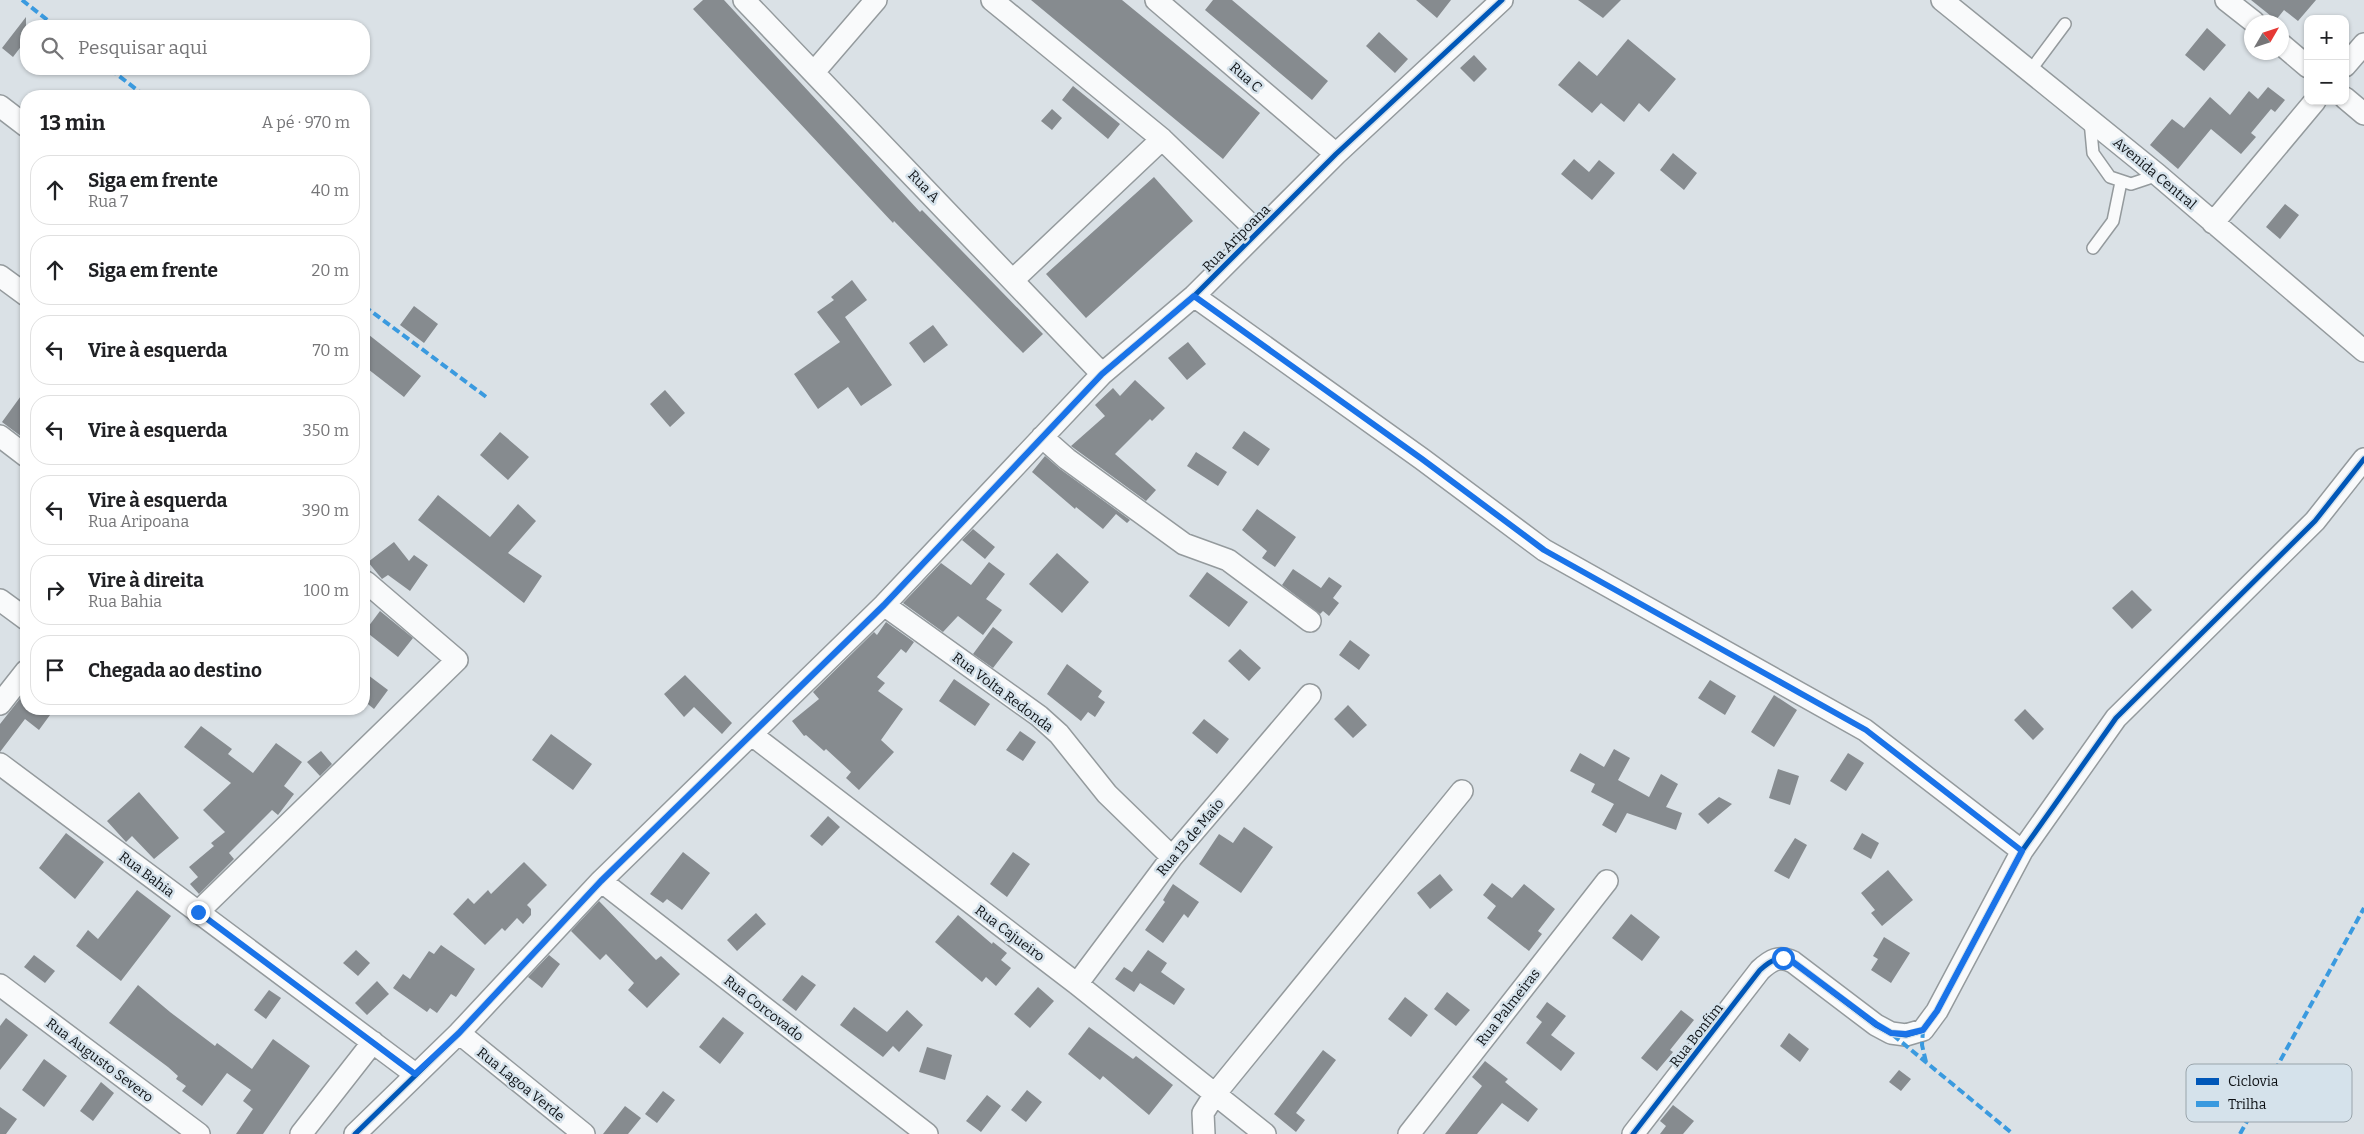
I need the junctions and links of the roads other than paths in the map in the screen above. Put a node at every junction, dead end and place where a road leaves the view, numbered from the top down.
1 (744, 0) edge
2 (876, 0) edge
3 (992, 0) edge
4 (1502, 0) edge
5 (1942, 0) edge
6 (2226, 0) edge
7 (1161, 2) edge
8 (2245, 15) edge
9 (2065, 24) dead end
10 (2364, 44) edge
11 (2289, 52) edge
12 (2349, 61) edge
13 (2304, 64) edge
14 (2030, 71) junction
15 (814, 72) junction
16 (2349, 101) edge
17 (2312, 105) edge
18 (0, 106) edge
19 (2364, 114) edge
20 (2090, 120) junction
21 (20, 121) edge
22 (1162, 139) junction
23 (1336, 154) junction
24 (2158, 175) junction
25 (2121, 182) junction
26 (2214, 223) junction
27 (1258, 231) junction
28 (2093, 248) dead end
29 (0, 276) edge
30 (1013, 280) junction
31 (20, 291) edge
32 (1194, 296) junction
33 (2364, 351) edge
34 (1102, 374) junction
35 (0, 436) edge
36 (1042, 437) junction
37 (20, 451) edge
38 (2364, 459) edge
39 (370, 585) edge
40 (0, 600) edge
41 (884, 605) junction
42 (20, 615) edge
43 (1310, 621) dead end
44 (20, 679) edge
45 (1310, 695) dead end
46 (0, 704) edge
47 (752, 735) junction
48 (0, 764) edge
49 (1462, 791) dead end
50 (2022, 851) junction
51 (1172, 857) junction
52 (601, 881) junction
53 (1607, 881) dead end
54 (198, 912) junction
55 (1077, 984) junction
56 (0, 985) edge
57 (459, 1033) junction
58 (373, 1042) junction
59 (415, 1074) junction
60 (1215, 1094) junction
61 (199, 1134) edge
62 (301, 1134) edge
63 (355, 1134) edge
64 (584, 1134) edge
65 (927, 1134) edge
66 (1204, 1134) edge
67 (1265, 1134) edge
68 (1409, 1134) edge
69 (1633, 1134) edge

1 - 15 street, Rua A
2 - 15 street
3 - 22 street
4 - 23 street, Rua Aripoana
5 - 14 street, Avenida Central
6 - 8 street
7 - 23 street, Rua C
9 - 14 lane
10 - 12 street
11 - 13 street
14 - 20 street, Avenida Central
15 - 30 street, Rua A
16 - 19 street
17 - 26 street
18 - 21 street
20 - 24 street, Avenida Central
20 - 25 lane
22 - 27 street
22 - 30 street
23 - 27 street, Rua Aripoana
24 - 25 lane
24 - 26 street, Avenida Central
25 - 28 lane
26 - 33 street, Avenida Central
27 - 32 street, Rua Aripoana
29 - 31 street
30 - 34 street, Rua A
32 - 34 street, Rua Aripoana
32 - 50 street
34 - 36 street, Rua Aripoana
35 - 37 street
36 - 41 street, Rua Aripoana
36 - 43 street
38 - 50 street
39 - 54 street
40 - 42 street
41 - 47 street, Rua Aripoana
41 - 51 street, Rua Volta Redonda
44 - 46 street
45 - 51 street, Rua 13 de Maio
47 - 52 street, Rua Aripoana
47 - 55 street, Rua Cajueiro
48 - 54 street, Rua Bahia
49 - 60 street
50 - 69 street, Rua Bonfim
51 - 55 street, Rua 13 de Maio
52 - 57 street, Rua Aripoana
52 - 65 street, Rua Corcovado
53 - 68 street, Rua Palmeiras
54 - 58 street, Rua Bahia
55 - 60 street, Rua Cajueiro
56 - 61 street, Rua Augusto Severo
57 - 59 street, Rua Aripoana
57 - 64 street, Rua Lagoa Verde
58 - 59 street, Rua Bahia
58 - 62 street
59 - 63 street, Rua Aripoana
60 - 66 street
60 - 67 street, Rua Cajueiro

